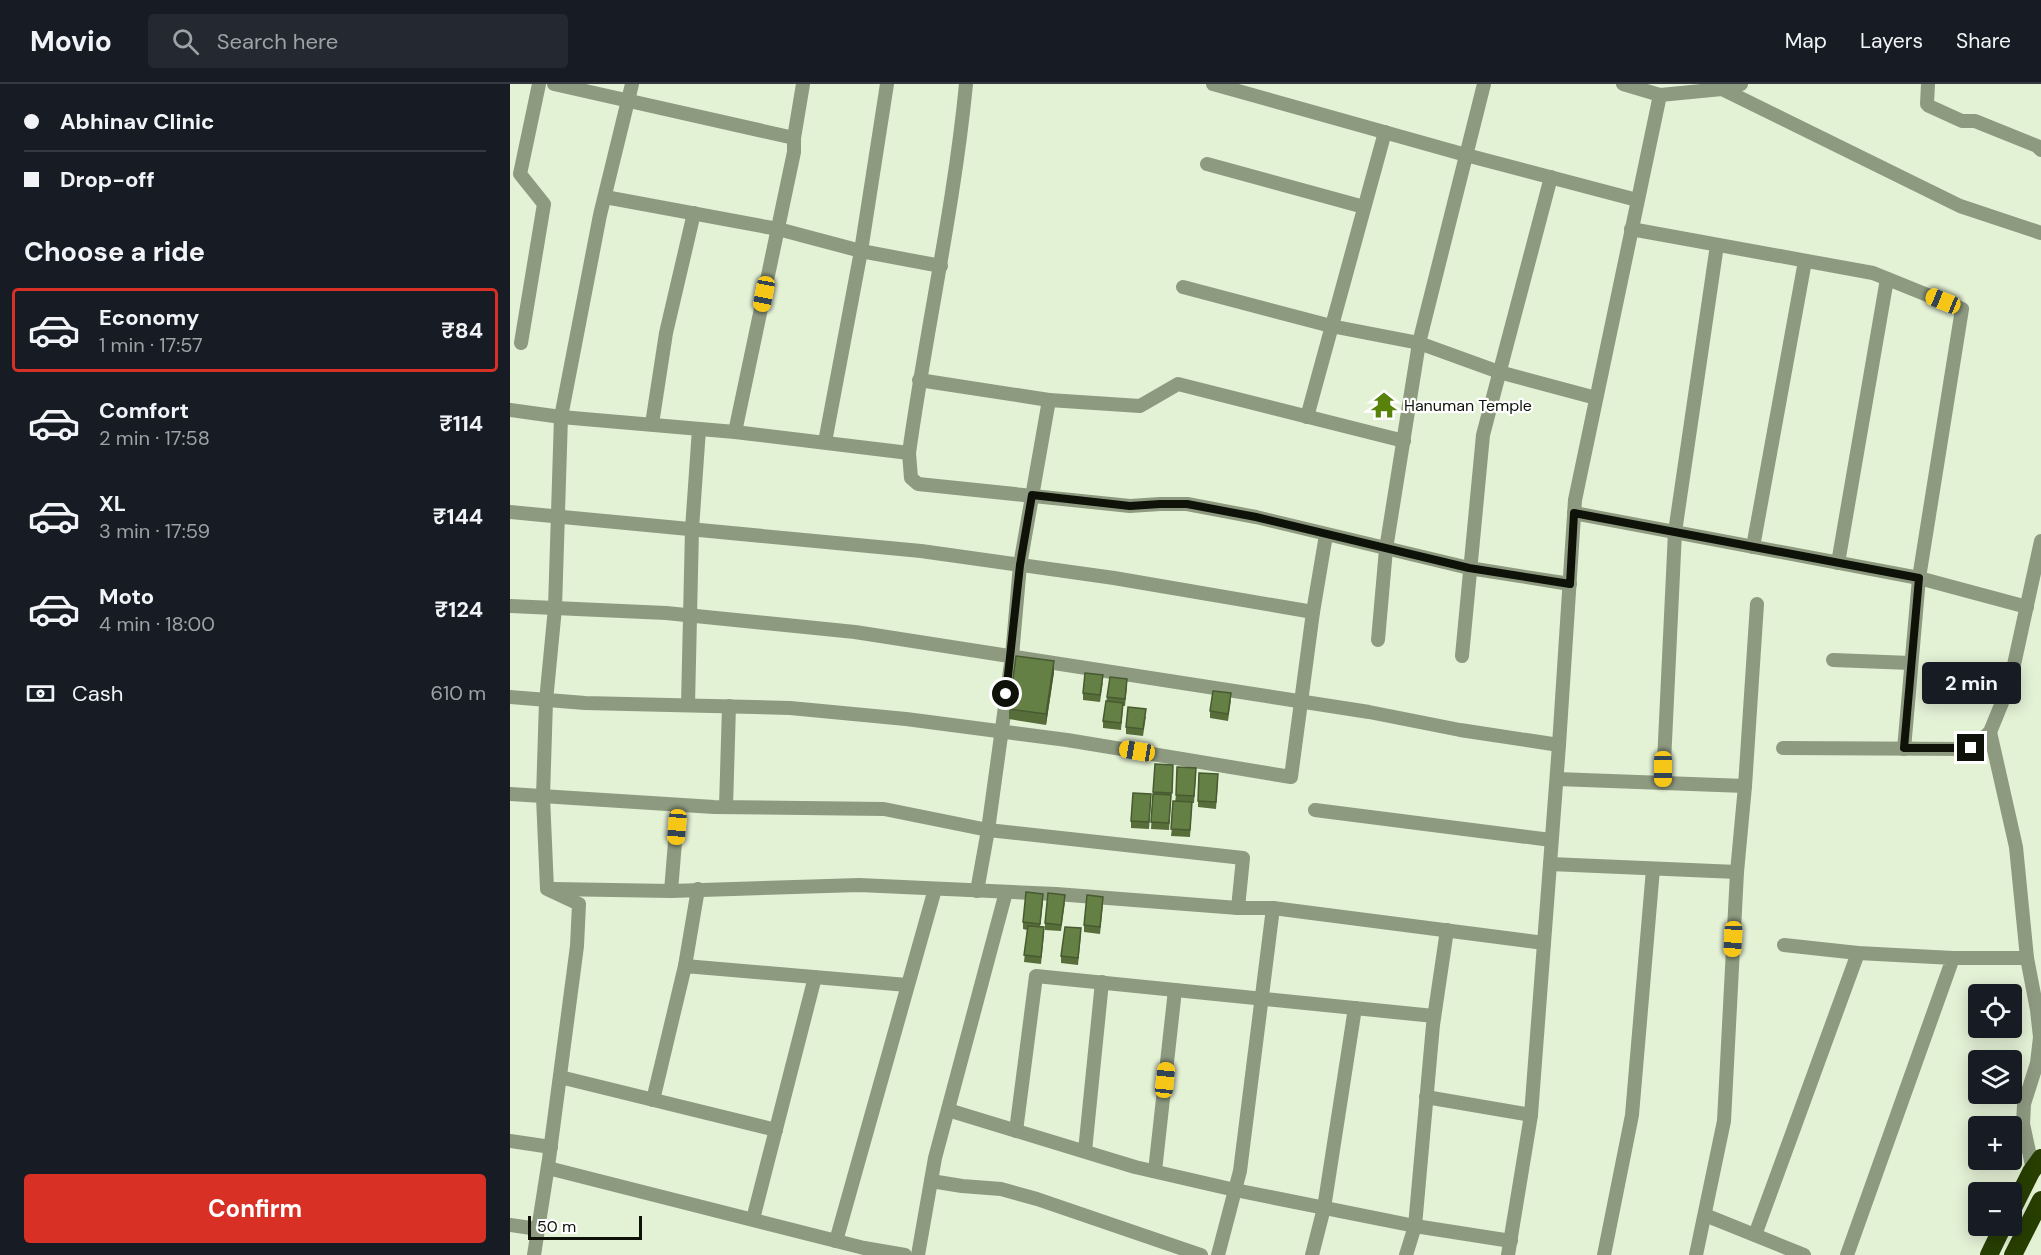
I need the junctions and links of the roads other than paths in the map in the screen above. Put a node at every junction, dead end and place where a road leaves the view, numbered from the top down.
1 (539, 84) edge
2 (554, 84) edge
3 (632, 84) edge
4 (803, 84) edge
5 (887, 84) edge
6 (966, 84) edge
7 (1214, 84) edge
8 (1484, 84) edge
9 (1623, 84) edge
10 (1741, 84) edge
11 (1928, 84) edge
12 (1722, 89) junction
13 (1660, 94) junction
14 (628, 100) junction
15 (1385, 132) junction
16 (794, 138) junction
17 (2041, 150) edge
18 (1466, 155) junction
19 (1207, 164) dead end
20 (1551, 177) junction
21 (605, 197) junction
22 (1637, 200) junction
23 (1364, 207) junction
24 (694, 213) junction
25 (778, 229) junction
26 (1631, 229) junction
27 (2041, 233) edge
28 (1717, 245) junction
29 (861, 251) junction
30 (1805, 261) junction
31 (941, 267) junction
32 (1887, 279) junction
33 (1183, 287) dead end
34 (1331, 326) junction
35 (520, 343) dead end
36 (1419, 344) junction
37 (1499, 372) junction
38 (919, 380) junction
39 (1596, 398) junction
40 (1048, 400) junction
41 (510, 410) edge
42 (561, 417) junction
43 (1307, 417) junction
44 (652, 424) junction
45 (699, 429) junction
46 (735, 432) junction
47 (1404, 441) junction
48 (825, 442) junction
49 (909, 453) junction
50 (1032, 495) junction
51 (510, 512) edge
52 (1574, 513) junction
53 (558, 517) junction
54 (692, 529) junction
55 (1675, 532) junction
56 (1326, 535) junction
57 (2041, 541) edge
58 (1753, 547) junction
59 (1386, 549) junction
60 (1838, 563) junction
61 (1020, 565) junction
62 (1469, 568) junction
63 (1919, 578) junction
64 (1570, 584) junction
65 (1756, 604) dead end
66 (510, 606) edge
67 (2026, 607) junction
68 (555, 608) junction
69 (1313, 612) junction
70 (689, 615) junction
71 (1378, 640) dead end
72 (1012, 656) junction
73 (1462, 656) dead end
74 (1833, 660) dead end
75 (1911, 663) junction
76 (510, 697) edge
77 (546, 701) junction
78 (1301, 703) junction
79 (688, 705) junction
80 (729, 706) junction
81 (1001, 732) junction
82 (1990, 732) junction
83 (1560, 745) junction
84 (1783, 748) dead end
85 (1904, 748) junction
86 (1557, 779) junction
87 (1663, 783) junction
88 (1745, 786) junction
89 (510, 794) edge
90 (543, 797) junction
91 (678, 805) junction
92 (726, 807) junction
93 (1315, 810) dead end
94 (988, 830) junction
95 (1551, 840) junction
96 (1550, 864) junction
97 (1653, 869) junction
98 (1737, 872) junction
99 (547, 889) junction
100 (698, 889) junction
101 (935, 889) junction
102 (671, 891) junction
103 (977, 891) junction
104 (1006, 892) junction
105 (1238, 908) junction
106 (1273, 908) junction
107 (1447, 930) junction
108 (1544, 943) junction
109 (1784, 945) dead end
110 (1858, 952) junction
111 (1953, 958) junction
112 (2027, 958) junction
113 (685, 966) junction
114 (815, 977) junction
115 (1102, 982) junction
116 (907, 985) junction
117 (1175, 990) junction
118 (1262, 998) junction
119 (1355, 1008) junction
120 (1434, 1016) junction
121 (560, 1077) junction
122 (1426, 1096) junction
123 (653, 1100) junction
124 (948, 1110) junction
125 (1531, 1115) junction
126 (776, 1130) junction
127 (1016, 1131) junction
128 (510, 1141) edge
129 (550, 1147) junction
130 (1084, 1151) junction
131 (2037, 1164) edge
132 (548, 1168) junction
133 (1155, 1172) junction
134 (931, 1181) junction
135 (1235, 1190) junction
136 (2022, 1192) edge
137 (2041, 1200) edge
138 (1324, 1208) junction
139 (1705, 1215) junction
140 (753, 1219) junction
141 (510, 1225) edge
142 (1415, 1226) junction
143 (538, 1229) junction
144 (1755, 1235) junction
145 (1998, 1236) edge
146 (836, 1240) junction
147 (1511, 1240) junction
148 (863, 1251) edge
149 (534, 1255) edge
150 (905, 1255) edge
151 (918, 1255) edge
152 (1201, 1255) edge
153 (1218, 1255) edge
154 (1312, 1255) edge
155 (1406, 1255) edge
156 (1508, 1255) edge
157 (1604, 1255) edge
158 (1696, 1255) edge
159 (1804, 1255) edge
160 (1847, 1255) edge
161 (1989, 1255) edge
162 (2013, 1255) edge

1 - 35 street
2 - 14 street
3 - 14 street
4 - 16 street
5 - 29 street
6 - 31 street
7 - 15 street
8 - 18 street
9 - 13 street
10 - 12 street
11 - 17 street
12 - 13 street
12 - 27 street
13 - 22 street
14 - 16 street
14 - 21 street
15 - 18 street
15 - 23 street
16 - 25 street
18 - 20 street
18 - 36 street
19 - 23 street
20 - 22 street
20 - 37 street
21 - 24 street
21 - 42 street
22 - 26 street
23 - 34 street
24 - 25 street
24 - 44 street
25 - 29 street
25 - 46 street
26 - 28 street
26 - 39 street
28 - 30 street
28 - 55 street
29 - 31 street
29 - 48 street
30 - 32 street
30 - 58 street
31 - 38 street
32 - 60 street
32 - 63 street
33 - 34 street
34 - 36 street
34 - 43 street
36 - 37 street
36 - 47 street
37 - 39 street
37 - 62 street
38 - 40 street
38 - 49 street
39 - 52 street
40 - 43 street
40 - 50 street
41 - 42 street
42 - 44 street
42 - 53 street
43 - 47 street
44 - 45 street
45 - 46 street
45 - 54 street
46 - 48 street
47 - 59 street
48 - 49 street
49 - 50 street
50 - 56 street
50 - 61 street
51 - 53 street
52 - 55 street
52 - 64 street
53 - 54 street
53 - 68 street
54 - 61 street
54 - 70 street
55 - 58 street
55 - 87 street
56 - 59 street
56 - 69 street
57 - 67 street
58 - 60 street
59 - 62 street
59 - 71 street
60 - 63 street
61 - 69 street
61 - 72 street
62 - 64 street
62 - 73 street
63 - 67 street
63 - 75 street
64 - 83 street
65 - 88 street
66 - 68 street
67 - 82 street
68 - 70 street
68 - 77 street
69 - 78 street
70 - 72 street
70 - 79 street
72 - 78 street
72 - 81 street
74 - 75 street
75 - 85 street
76 - 77 street
77 - 79 street
77 - 90 street
78 - 81 street
78 - 83 street
79 - 80 street
80 - 81 street
80 - 92 street
81 - 94 street
82 - 85 street
82 - 112 street
83 - 86 street
84 - 85 street
86 - 87 street
86 - 95 street
87 - 88 street
88 - 98 street
89 - 90 street
90 - 91 street
90 - 99 street
91 - 92 street
91 - 102 street
92 - 94 street
93 - 95 street
94 - 103 street
94 - 105 street
95 - 96 street
96 - 97 street
96 - 108 street
97 - 98 street
97 - 157 street
98 - 139 street
99 - 102 street
99 - 121 street
100 - 101 street
100 - 102 street
100 - 113 street
101 - 103 street
101 - 116 street
103 - 104 street
104 - 105 street
104 - 124 street
105 - 106 street
106 - 107 street
106 - 118 street
107 - 108 street
107 - 120 street
108 - 125 street
109 - 110 street
110 - 111 street
110 - 144 street
111 - 112 street
111 - 160 street
112 - 131 street
113 - 114 street
113 - 123 street
114 - 116 street
114 - 126 street
115 - 117 street
115 - 127 street
115 - 130 street
116 - 146 street
117 - 118 street
117 - 133 street
118 - 119 street
118 - 135 street
119 - 120 street
119 - 138 street
120 - 122 street
121 - 123 street
121 - 129 street
122 - 125 street
122 - 142 street
123 - 126 street
124 - 127 street
124 - 134 street
125 - 147 street
126 - 140 street
127 - 130 street
128 - 129 street
129 - 132 street
130 - 133 street
131 - 136 highway
132 - 140 street
132 - 143 street
133 - 135 street
134 - 151 street
134 - 152 street
135 - 138 street
135 - 153 street
137 - 162 highway
138 - 142 street
138 - 154 street
139 - 144 street
139 - 158 street
140 - 146 street
141 - 143 street
142 - 147 street
142 - 155 street
143 - 149 street
144 - 159 street
145 - 161 highway
146 - 148 street
147 - 156 street
148 - 150 street

